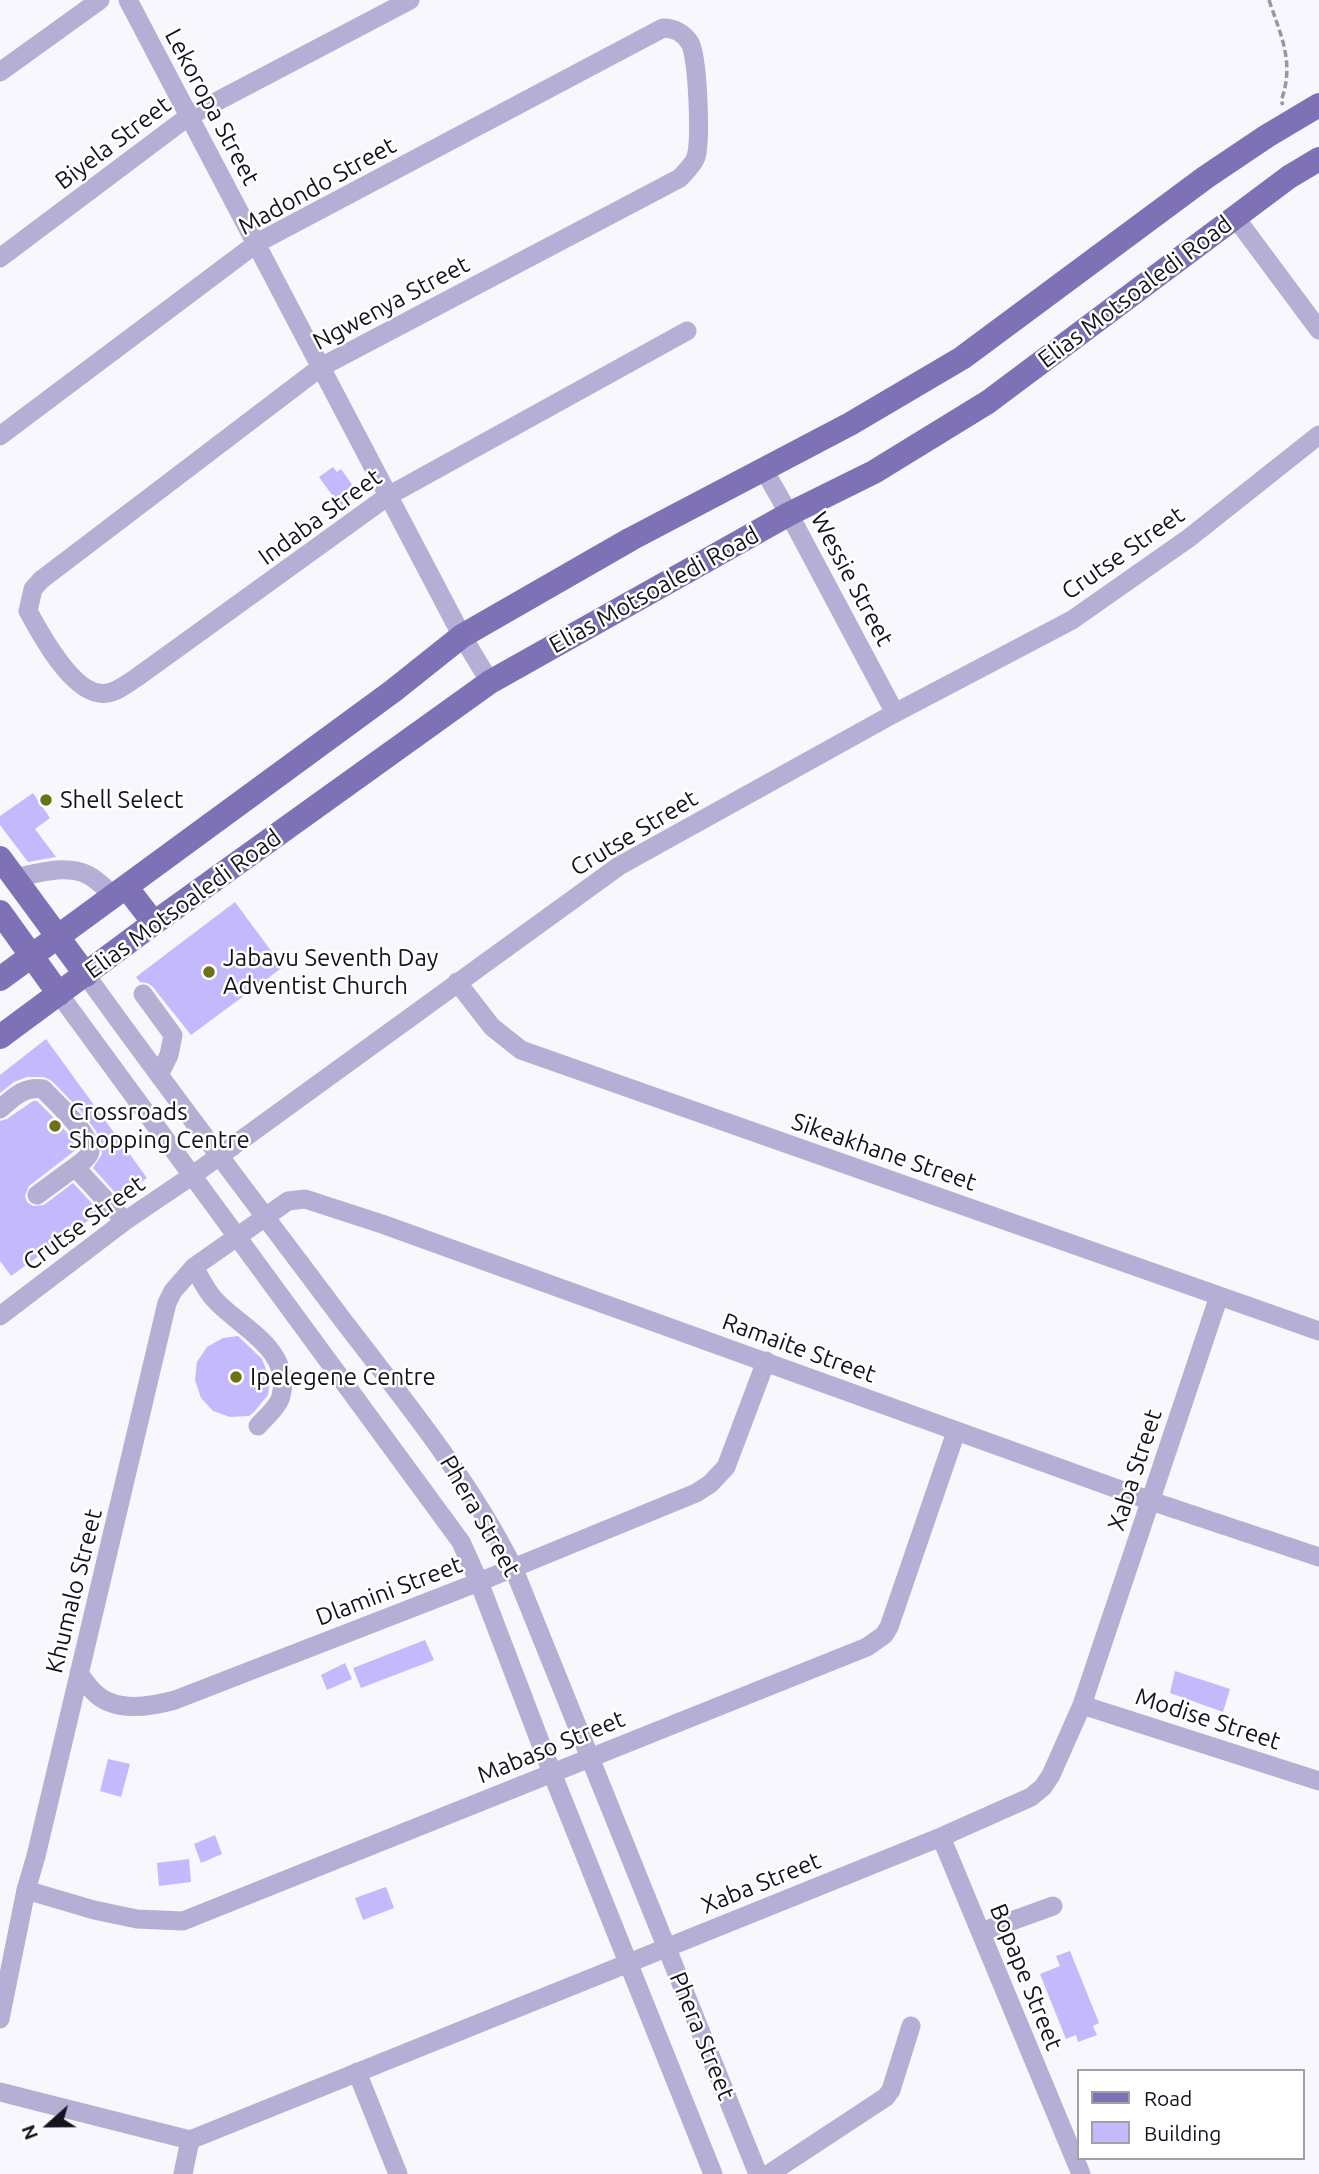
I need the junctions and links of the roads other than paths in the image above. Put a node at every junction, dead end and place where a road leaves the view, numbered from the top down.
1 (100, 0) edge
2 (128, 0) edge
3 (410, 0) edge
4 (683, 34) joint
5 (0, 72) edge
6 (1319, 105) edge
7 (189, 116) junction
8 (1319, 159) edge
9 (1234, 218) junction
10 (257, 243) junction
11 (0, 258) edge
12 (1319, 330) edge
13 (687, 331) dead end
14 (321, 367) junction
15 (1319, 435) edge
16 (0, 436) edge
17 (763, 468) junction
18 (388, 496) junction
19 (789, 514) junction
20 (30, 599) joint
21 (462, 636) junction
22 (491, 682) junction
23 (895, 713) junction
24 (0, 858) edge
25 (15, 878) junction
26 (121, 892) junction
27 (0, 912) edge
28 (154, 923) junction
29 (59, 938) junction
30 (33, 956) junction
31 (86, 975) junction
32 (0, 979) edge
33 (457, 982) junction
34 (59, 994) junction
35 (143, 994) dead end
36 (0, 1037) edge
37 (159, 1074) junction
38 (0, 1109) edge
39 (218, 1157) junction
40 (75, 1167) junction
41 (193, 1175) junction
42 (37, 1195) dead end
43 (266, 1218) junction
44 (125, 1221) junction
45 (237, 1239) junction
46 (194, 1267) junction
47 (1219, 1296) junction
48 (0, 1317) edge
49 (1319, 1331) edge
50 (766, 1362) junction
51 (258, 1426) dead end
52 (956, 1432) junction
53 (1151, 1501) junction
54 (1319, 1557) edge
55 (513, 1567) junction
56 (479, 1582) junction
57 (79, 1673) junction
58 (1082, 1705) junction
59 (590, 1757) junction
60 (552, 1773) junction
61 (1319, 1781) edge
62 (941, 1837) junction
63 (26, 1889) junction
64 (1053, 1906) dead end
65 (981, 1933) junction
66 (666, 1948) junction
67 (628, 1962) junction
68 (0, 2020) edge
69 (911, 2026) dead end
70 (357, 2073) junction
71 (0, 2092) edge
72 (190, 2140) junction
73 (183, 2174) edge
74 (398, 2174) edge
75 (713, 2174) edge
76 (758, 2174) edge
77 (769, 2174) edge
78 (1081, 2174) edge

1 - 5 street
2 - 7 street, Lekoropa Street
3 - 7 street, Biyela Street
4 - 10 street, Madondo Street
4 - 14 street, Ngwenya Street
6 - 17 main road, Elias Motsoaledi Road
7 - 10 street, Lekoropa Street
7 - 11 street, Biyela Street
8 - 9 main road, Elias Motsoaledi Road
9 - 12 street
9 - 19 main road, Elias Motsoaledi Road
10 - 14 street, Lekoropa Street
10 - 16 street, Madondo Street
13 - 18 street, Indaba Street
14 - 18 street, Lekoropa Street
14 - 20 street, Ngwenya Street
15 - 23 street, Crutse Street
17 - 19 street, Wessie Street
17 - 21 main road, Elias Motsoaledi Road
18 - 20 street, Indaba Street
18 - 21 street, Lekoropa Street
19 - 22 main road, Elias Motsoaledi Road
19 - 23 street, Wessie Street
21 - 22 street, Lekoropa Street
21 - 26 main road, Elias Motsoaledi Road
22 - 28 main road, Elias Motsoaledi Road
23 - 33 street, Crutse Street
24 - 25 main road, Phera Street
25 - 26 street
25 - 29 main road, Phera Street
26 - 28 main road
26 - 29 main road, Elias Motsoaledi Road
27 - 30 main road, Phera Street
28 - 31 main road, Elias Motsoaledi Road
29 - 30 main road, Elias Motsoaledi Road
29 - 31 main road, Phera Street
30 - 32 main road, Elias Motsoaledi Road
30 - 34 main road, Phera Street
31 - 34 main road, Elias Motsoaledi Road
31 - 37 street, Phera Street
33 - 39 street, Crutse Street
33 - 47 street, Sikeakhane Street
34 - 36 main road, Elias Motsoaledi Road
34 - 41 street, Phera Street
35 - 37 street
37 - 39 street, Phera Street
38 - 40 street
39 - 41 street, Crutse Street
39 - 43 street, Phera Street
40 - 42 street
40 - 44 street
41 - 44 street, Crutse Street
41 - 45 street, Phera Street
43 - 45 street, Khumalo Street
43 - 50 street, Ramaite Street
43 - 55 street, Phera Street
44 - 48 street, Crutse Street
45 - 46 street, Khumalo Street
45 - 56 street, Phera Street
46 - 51 street
46 - 57 street, Khumalo Street
47 - 49 street, Sikeakhane Street
47 - 53 street, Xaba Street
50 - 52 street, Ramaite Street
50 - 55 street, Dlamini Street
52 - 53 street, Ramaite Street
52 - 59 street, Mabaso Street
53 - 54 street, Ramaite Street
53 - 58 street, Xaba Street
55 - 56 street, Dlamini Street
55 - 59 street, Phera Street
56 - 57 street, Dlamini Street
56 - 60 street, Phera Street
57 - 63 street, Khumalo Street
58 - 61 street, Modise Street
58 - 62 street, Xaba Street
59 - 60 street, Mabaso Street
59 - 66 street, Phera Street
60 - 63 street, Mabaso Street
60 - 67 street, Phera Street
62 - 65 street, Bopape Street
62 - 66 street, Xaba Street
63 - 68 street, Khumalo Street
64 - 65 street
65 - 78 street, Bopape Street
66 - 67 street, Xaba Street
66 - 76 street, Phera Street
67 - 70 street, Xaba Street
67 - 75 street, Phera Street
69 - 77 street
70 - 72 street, Xaba Street
70 - 74 street
71 - 72 street
72 - 73 street

